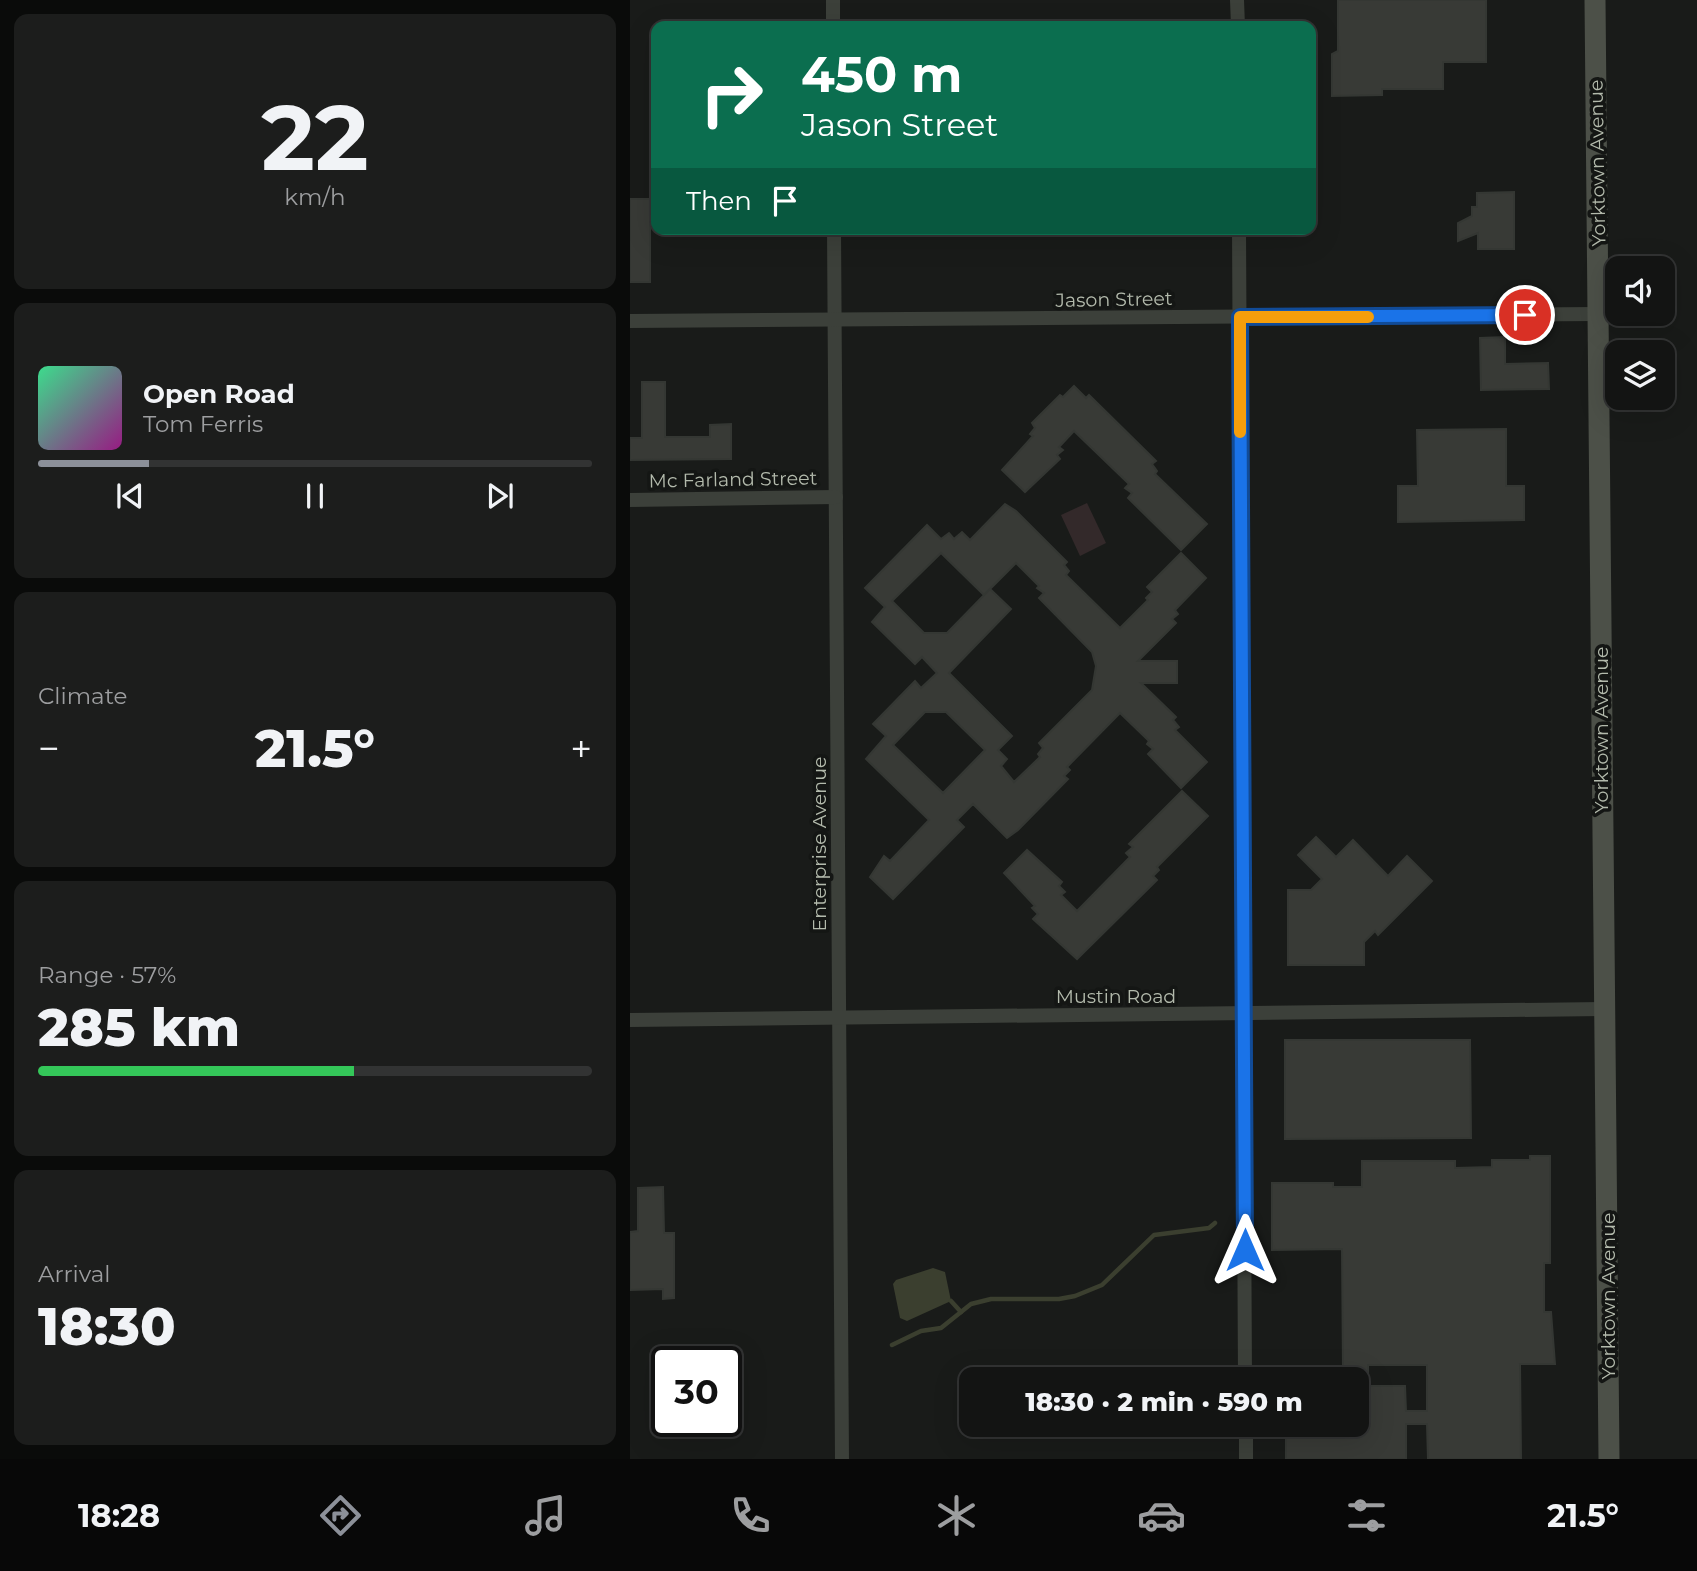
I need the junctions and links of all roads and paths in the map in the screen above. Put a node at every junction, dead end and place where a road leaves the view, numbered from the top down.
1 (833, 0) edge
2 (1237, 0) edge
3 (1595, 0) edge
4 (833, 21) edge
5 (1238, 21) edge
6 (834, 235) edge
7 (1239, 235) edge
8 (1598, 314) junction
9 (1240, 317) junction
10 (835, 320) junction
11 (630, 321) edge
12 (836, 497) junction
13 (630, 499) edge
14 (1603, 1009) junction
15 (1244, 1014) junction
16 (839, 1018) junction
17 (630, 1020) edge
18 (1245, 1367) edge
19 (1245, 1437) edge
20 (842, 1459) edge
21 (1245, 1459) edge
22 (1609, 1459) edge

1 - 4 street
2 - 5 street
3 - 8 main road, Yorktown Avenue
6 - 10 street, Enterprise Avenue
7 - 9 street
8 - 9 street, Jason Street
8 - 14 main road, Yorktown Avenue
9 - 10 street, Jason Street
9 - 15 street
10 - 11 street, Jason Street
10 - 12 street, Enterprise Avenue
12 - 13 street, Mc Farland Street
12 - 16 street, Enterprise Avenue
14 - 15 street, Mustin Road
14 - 22 main road, Yorktown Avenue
15 - 16 street, Mustin Road
15 - 18 street
16 - 17 street, Mustin Road
16 - 20 street, Enterprise Avenue
19 - 21 street

